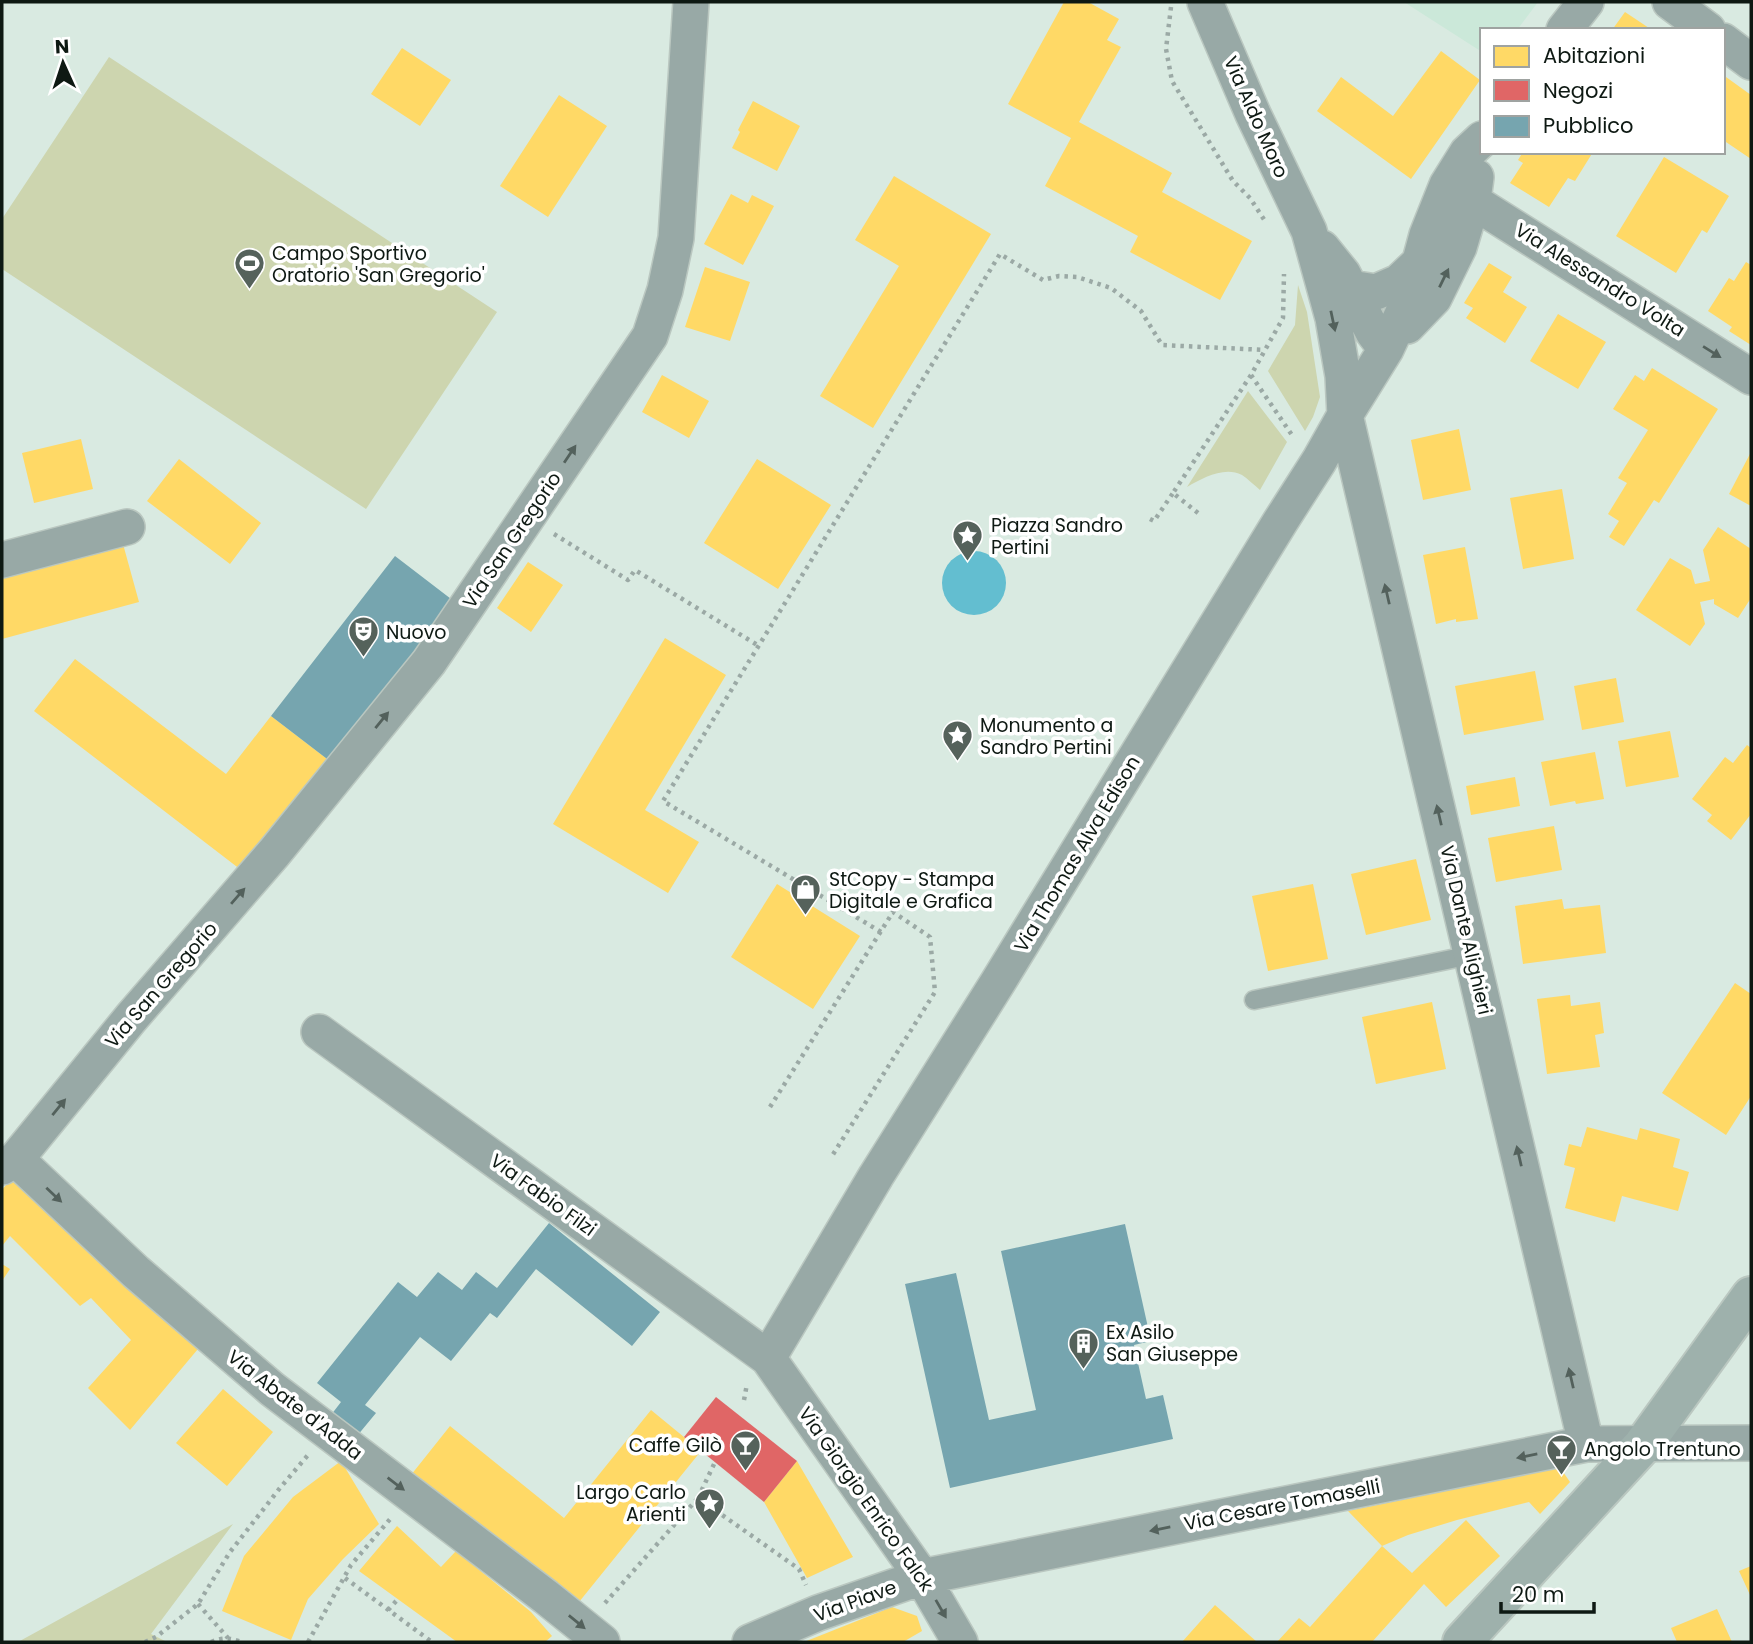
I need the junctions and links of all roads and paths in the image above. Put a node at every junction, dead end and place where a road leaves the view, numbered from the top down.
1 (691, 2) edge
2 (1172, 2) edge
3 (1205, 2) edge
4 (1586, 2) edge
5 (1670, 2) edge
6 (1566, 28) edge
7 (1705, 28) edge
8 (1725, 42) edge
9 (1751, 61) edge
10 (1480, 142) edge
11 (1460, 192) junction
12 (1268, 226) dead end
13 (1309, 231) junction
14 (1420, 262) junction
15 (1282, 267) dead end
16 (1349, 288) junction
17 (1386, 349) junction
18 (1265, 350) junction
19 (1251, 375) junction
20 (1751, 377) edge
21 (1345, 415) junction
22 (1319, 461) junction
23 (1173, 493) junction
24 (1198, 513) dead end
25 (527, 517) junction
26 (1150, 519) dead end
27 (127, 527) dead end
28 (2, 560) edge
29 (759, 646) junction
30 (881, 932) junction
31 (1471, 955) junction
32 (1254, 1000) dead end
33 (319, 1032) dead end
34 (770, 1107) dead end
35 (832, 1156) dead end
36 (9, 1163) edge
37 (1751, 1296) edge
38 (768, 1358) junction
39 (328, 1432) junction
40 (1751, 1443) edge
41 (1586, 1444) junction
42 (1643, 1445) junction
43 (715, 1462) dead end
44 (410, 1494) junction
45 (698, 1498) junction
46 (922, 1577) junction
47 (345, 1578) junction
48 (398, 1599) dead end
49 (198, 1604) junction
50 (388, 1610) junction
51 (818, 1614) junction
52 (592, 1635) edge
53 (228, 1638) junction
54 (145, 1642) edge
55 (211, 1642) edge
56 (242, 1642) edge
57 (308, 1642) edge
58 (432, 1642) edge
59 (750, 1642) edge
60 (960, 1642) edge
61 (1462, 1642) edge

25 -> 1 street, Via San Gregorio
2 - 12 path
3 - 13 street, Via Aldo Moro
4 - 6 street
5 - 7 street
8 - 9 street
10 - 11 street, Via Thomas Alva Edison
11 - 14 street, Via Thomas Alva Edison
17 -> 11 street, Via Thomas Alva Edison
11 -> 20 street, Via Alessandro Volta
13 - 16 street, Via Aldo Moro
13 -> 21 street, Via Aldo Moro
14 - 16 street
14 - 17 street, Via Thomas Alva Edison
15 - 18 path
16 - 17 street, Via Aldo Moro
17 - 21 street, Via Thomas Alva Edison
18 - 19 path
18 - 29 path
19 - 22 path
19 - 23 path
21 - 22 street, Via Thomas Alva Edison
31 -> 21 street, Via Dante Alighieri
22 - 38 street, Via Thomas Alva Edison
23 - 24 path
23 - 26 path
25 - 29 path
36 -> 25 street, Via San Gregorio
27 - 28 street
29 - 30 path
30 - 34 path
30 - 35 path
31 - 32 lane
41 -> 31 street, Via Dante Alighieri
33 - 38 street, Via Fabio Filzi
36 -> 39 street, Via Abate d'Adda
37 - 42 main road
38 - 46 street, Via Giorgio Enrico Falck
39 -> 44 street, Via Abate d'Adda
39 - 49 path
40 - 42 street, Via Cesare Tomaselli
41 - 42 street, Via Cesare Tomaselli
41 -> 46 street, Via Cesare Tomaselli
42 - 61 main road
43 - 45 path
44 - 47 path
44 -> 52 street, Via Abate d'Adda
45 - 51 path
45 - 52 path
46 - 51 street, Via Piave
46 -> 60 street, Via Giorgio Enrico Falck
47 - 50 path
47 - 57 path
48 - 50 path
49 - 53 path
49 - 54 path
50 - 58 path
51 - 59 street, Via Piave
53 - 55 path
53 - 56 path

